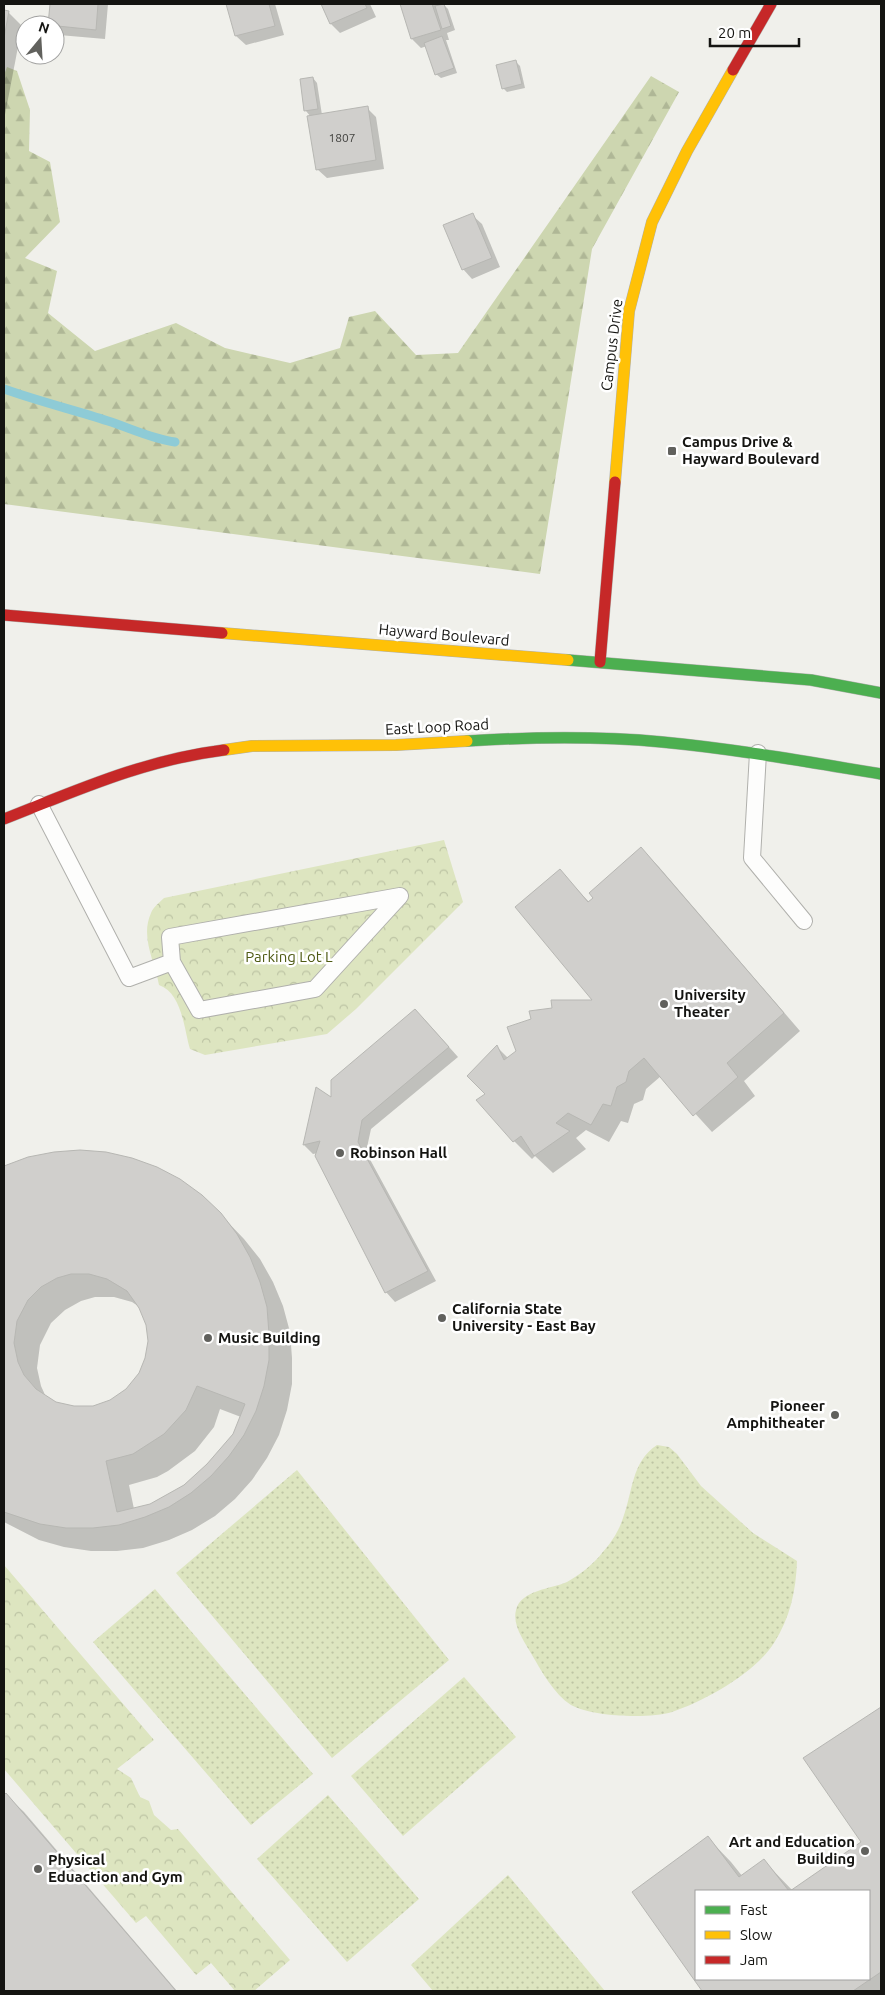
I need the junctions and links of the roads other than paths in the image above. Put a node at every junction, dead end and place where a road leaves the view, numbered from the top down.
1 (771, 4) edge
2 (4, 615) edge
3 (600, 662) junction
4 (881, 693) edge
5 (758, 753) junction
6 (881, 774) edge
7 (39, 804) junction
8 (4, 818) edge
9 (804, 921) dead end
10 (172, 962) junction

1 - 3 street, Campus Drive
2 - 3 street, Hayward Boulevard
3 - 4 street, Hayward Boulevard
5 - 6 street, East Loop Road
5 - 7 street, East Loop Road
5 - 9 lane
7 - 8 street, East Loop Road
7 - 10 lane
10 - 10 lane

